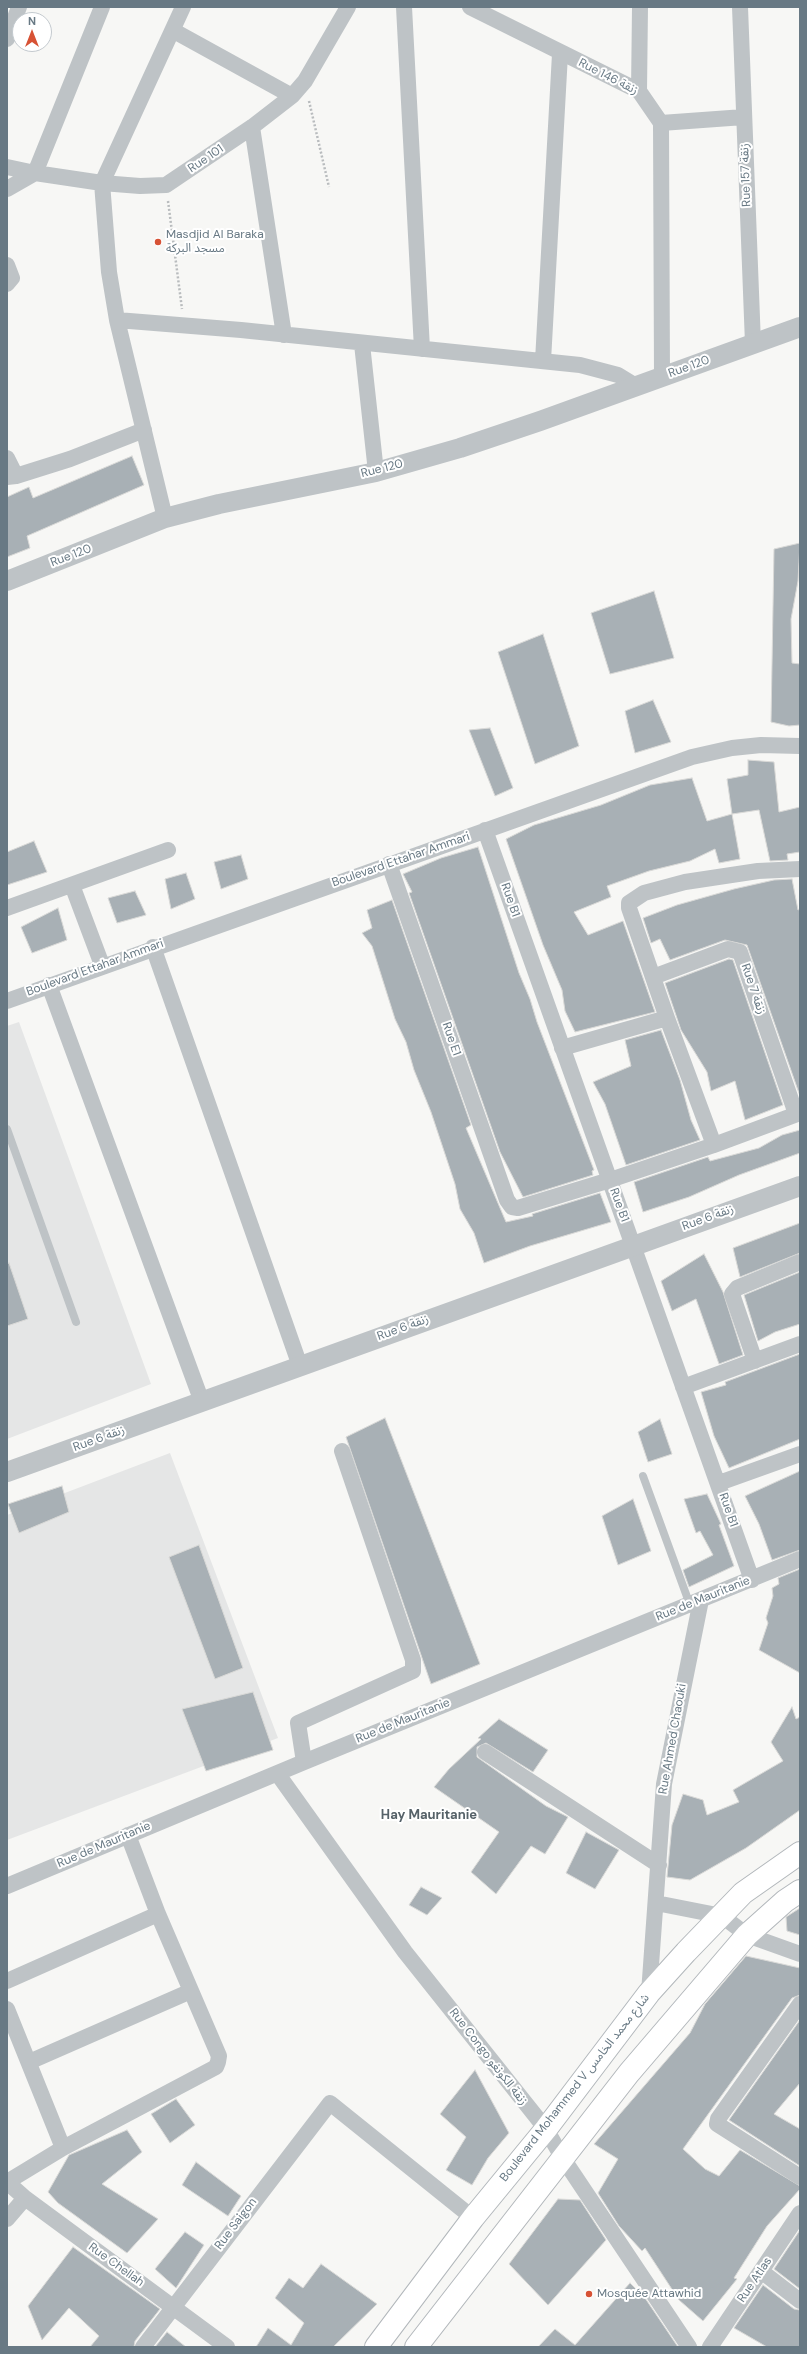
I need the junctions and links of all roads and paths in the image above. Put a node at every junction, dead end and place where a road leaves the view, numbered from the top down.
1 (19, 7) edge
2 (102, 7) edge
3 (184, 7) edge
4 (348, 7) edge
5 (404, 7) edge
6 (640, 7) edge
7 (740, 7) edge
8 (478, 9) edge
9 (174, 31) junction
10 (7, 39) edge
11 (560, 54) junction
12 (305, 81) junction
13 (639, 91) junction
14 (292, 96) junction
15 (744, 118) junction
16 (661, 123) junction
17 (252, 127) junction
18 (7, 167) edge
19 (35, 173) junction
20 (102, 183) junction
21 (166, 185) junction
22 (329, 187) dead end
23 (7, 189) edge
24 (7, 265) edge
25 (7, 284) edge
26 (117, 320) junction
27 (184, 324) junction
28 (800, 327) edge
29 (284, 335) junction
30 (362, 344) junction
31 (753, 344) junction
32 (422, 349) junction
33 (543, 361) junction
34 (662, 377) junction
35 (636, 386) junction
36 (144, 430) junction
37 (7, 458) edge
38 (376, 472) junction
39 (12, 477) edge
40 (165, 518) junction
41 (7, 581) edge
42 (800, 746) edge
43 (486, 830) junction
44 (168, 850) dead end
45 (389, 864) junction
46 (800, 869) edge
47 (72, 885) junction
48 (7, 908) edge
49 (153, 947) junction
50 (102, 965) junction
51 (653, 977) junction
52 (49, 985) junction
53 (7, 1000) edge
54 (667, 1018) junction
55 (562, 1048) junction
56 (798, 1114) edge
57 (7, 1129) edge
58 (714, 1145) junction
59 (610, 1180) junction
60 (800, 1186) edge
61 (633, 1245) junction
62 (800, 1262) edge
63 (76, 1322) dead end
64 (800, 1344) edge
65 (755, 1361) junction
66 (300, 1366) junction
67 (683, 1387) junction
68 (202, 1402) junction
69 (342, 1451) dead end
70 (800, 1454) edge
71 (7, 1472) edge
72 (643, 1476) dead end
73 (718, 1483) junction
74 (800, 1560) edge
75 (752, 1580) junction
76 (695, 1602) junction
77 (485, 1752) dead end
78 (304, 1762) junction
79 (277, 1773) junction
80 (128, 1835) junction
81 (800, 1853) edge
82 (659, 1865) junction
83 (7, 1886) edge
84 (800, 1891) edge
85 (656, 1903) junction
86 (158, 1914) junction
87 (722, 1916) junction
88 (747, 1935) junction
89 (800, 1954) edge
90 (7, 1981) edge
91 (191, 1991) junction
92 (649, 1993) junction
93 (800, 2004) edge
94 (7, 2009) edge
95 (29, 2062) junction
96 (546, 2129) junction
97 (63, 2148) junction
98 (562, 2157) junction
99 (800, 2177) edge
100 (7, 2182) edge
101 (24, 2198) junction
102 (800, 2213) edge
103 (472, 2218) junction
104 (7, 2219) edge
105 (762, 2271) junction
106 (800, 2301) edge
107 (173, 2307) junction
108 (144, 2347) edge
109 (227, 2347) edge
110 (376, 2347) edge
111 (416, 2347) edge
112 (689, 2347) edge
113 (710, 2347) edge

1 - 10 street
2 - 19 street
3 - 9 street
4 - 12 street, Rue 101
5 - 32 street
6 - 13 street
7 - 15 street, Rue 157 زنقة
8 - 11 street, Rue 146 زنقة
9 - 14 street
9 - 20 street
11 - 13 street, Rue 146 زنقة
11 - 33 street
12 - 14 street, Rue 101
12 - 22 path
13 - 16 street, Rue 146 زنقة
14 - 17 street, Rue 101
15 - 16 street
15 - 31 street, Rue 157 زنقة
16 - 34 street
17 - 21 street, Rue 101
17 - 29 street
18 - 19 street
19 - 20 street
19 - 23 street
20 - 21 street
20 - 26 street
21 - 27 path
24 - 25 street
26 - 27 street
26 - 36 street
27 - 29 street
28 - 31 street, Rue 120
29 - 30 street
30 - 32 street
30 - 38 street
31 - 34 street, Rue 120
32 - 33 street
33 - 35 street
34 - 35 street, Rue 120
35 - 38 street, Rue 120
36 - 39 street
36 - 40 street
37 - 39 street
38 - 40 street, Rue 120
40 - 41 street, Rue 120
42 - 43 street, Boulevard Ettahar Ammari
43 - 45 street, Boulevard Ettahar Ammari
43 - 55 street, Rue B1
44 - 47 street
45 - 49 street, Boulevard Ettahar Ammari
45 - 59 street, Rue E1
46 - 51 street
47 - 48 street
47 - 50 street
49 - 50 street, Boulevard Ettahar Ammari
49 - 66 street
50 - 52 street, Boulevard Ettahar Ammari
51 - 54 street
51 - 56 street, Rue 7 زنقة
52 - 53 street, Boulevard Ettahar Ammari
52 - 68 street
54 - 55 street
54 - 58 street
55 - 59 street, Rue B1
56 - 58 street
57 - 63 lane
58 - 59 street
59 - 61 street, Rue B1
60 - 61 street, Rue 6 زنقة
61 - 66 street, Rue 6 زنقة
61 - 67 street, Rue B1
62 - 65 street
64 - 65 street
65 - 67 street
66 - 68 street, Rue 6 زنقة
67 - 73 street, Rue B1
68 - 71 street, Rue 6 زنقة
69 - 78 street
70 - 73 street
72 - 76 lane
73 - 75 street, Rue B1
74 - 75 street, Rue de Mauritanie
75 - 76 street, Rue de Mauritanie
76 - 78 street, Rue de Mauritanie
76 - 82 street, Rue Ahmed Chaouki
77 - 82 street
78 - 79 street, Rue de Mauritanie
79 - 80 street, Rue de Mauritanie
79 - 96 street, Rue Congo زنقة الكونغو
80 - 83 street, Rue de Mauritanie
80 - 86 street
81 - 87 main road, Boulevard Mohammed V شارع محمد الخامس
82 - 85 street, Rue Ahmed Chaouki
84 - 88 main road
85 - 87 street
85 - 92 street, Rue Ahmed Chaouki
86 - 90 street
86 - 91 street
87 - 88 street
87 - 92 main road, Boulevard Mohammed V شارع محمد الخامس
88 - 89 street
88 - 98 main road
91 - 95 street
91 - 97 street
92 - 96 main road, Boulevard Mohammed V شارع محمد الخامس
93 - 99 street
94 - 95 street
95 - 97 street
96 - 98 street, Rue Congo زنقة الكونغو
96 - 103 main road, Boulevard Mohammed V شارع محمد الخامس
97 - 100 street
98 - 111 main road
98 - 112 street, Rue Congo زنقة الكونغو
100 - 101 street, Rue Chellah
101 - 104 street
101 - 107 street, Rue Chellah
102 - 105 street, Rue Atlas
103 - 107 street, Rue Saigon
103 - 110 main road, Boulevard Mohammed V شارع محمد الخامس
105 - 106 street
105 - 113 street, Rue Atlas
107 - 108 street, Rue Saigon
107 - 109 street, Rue Chellah

